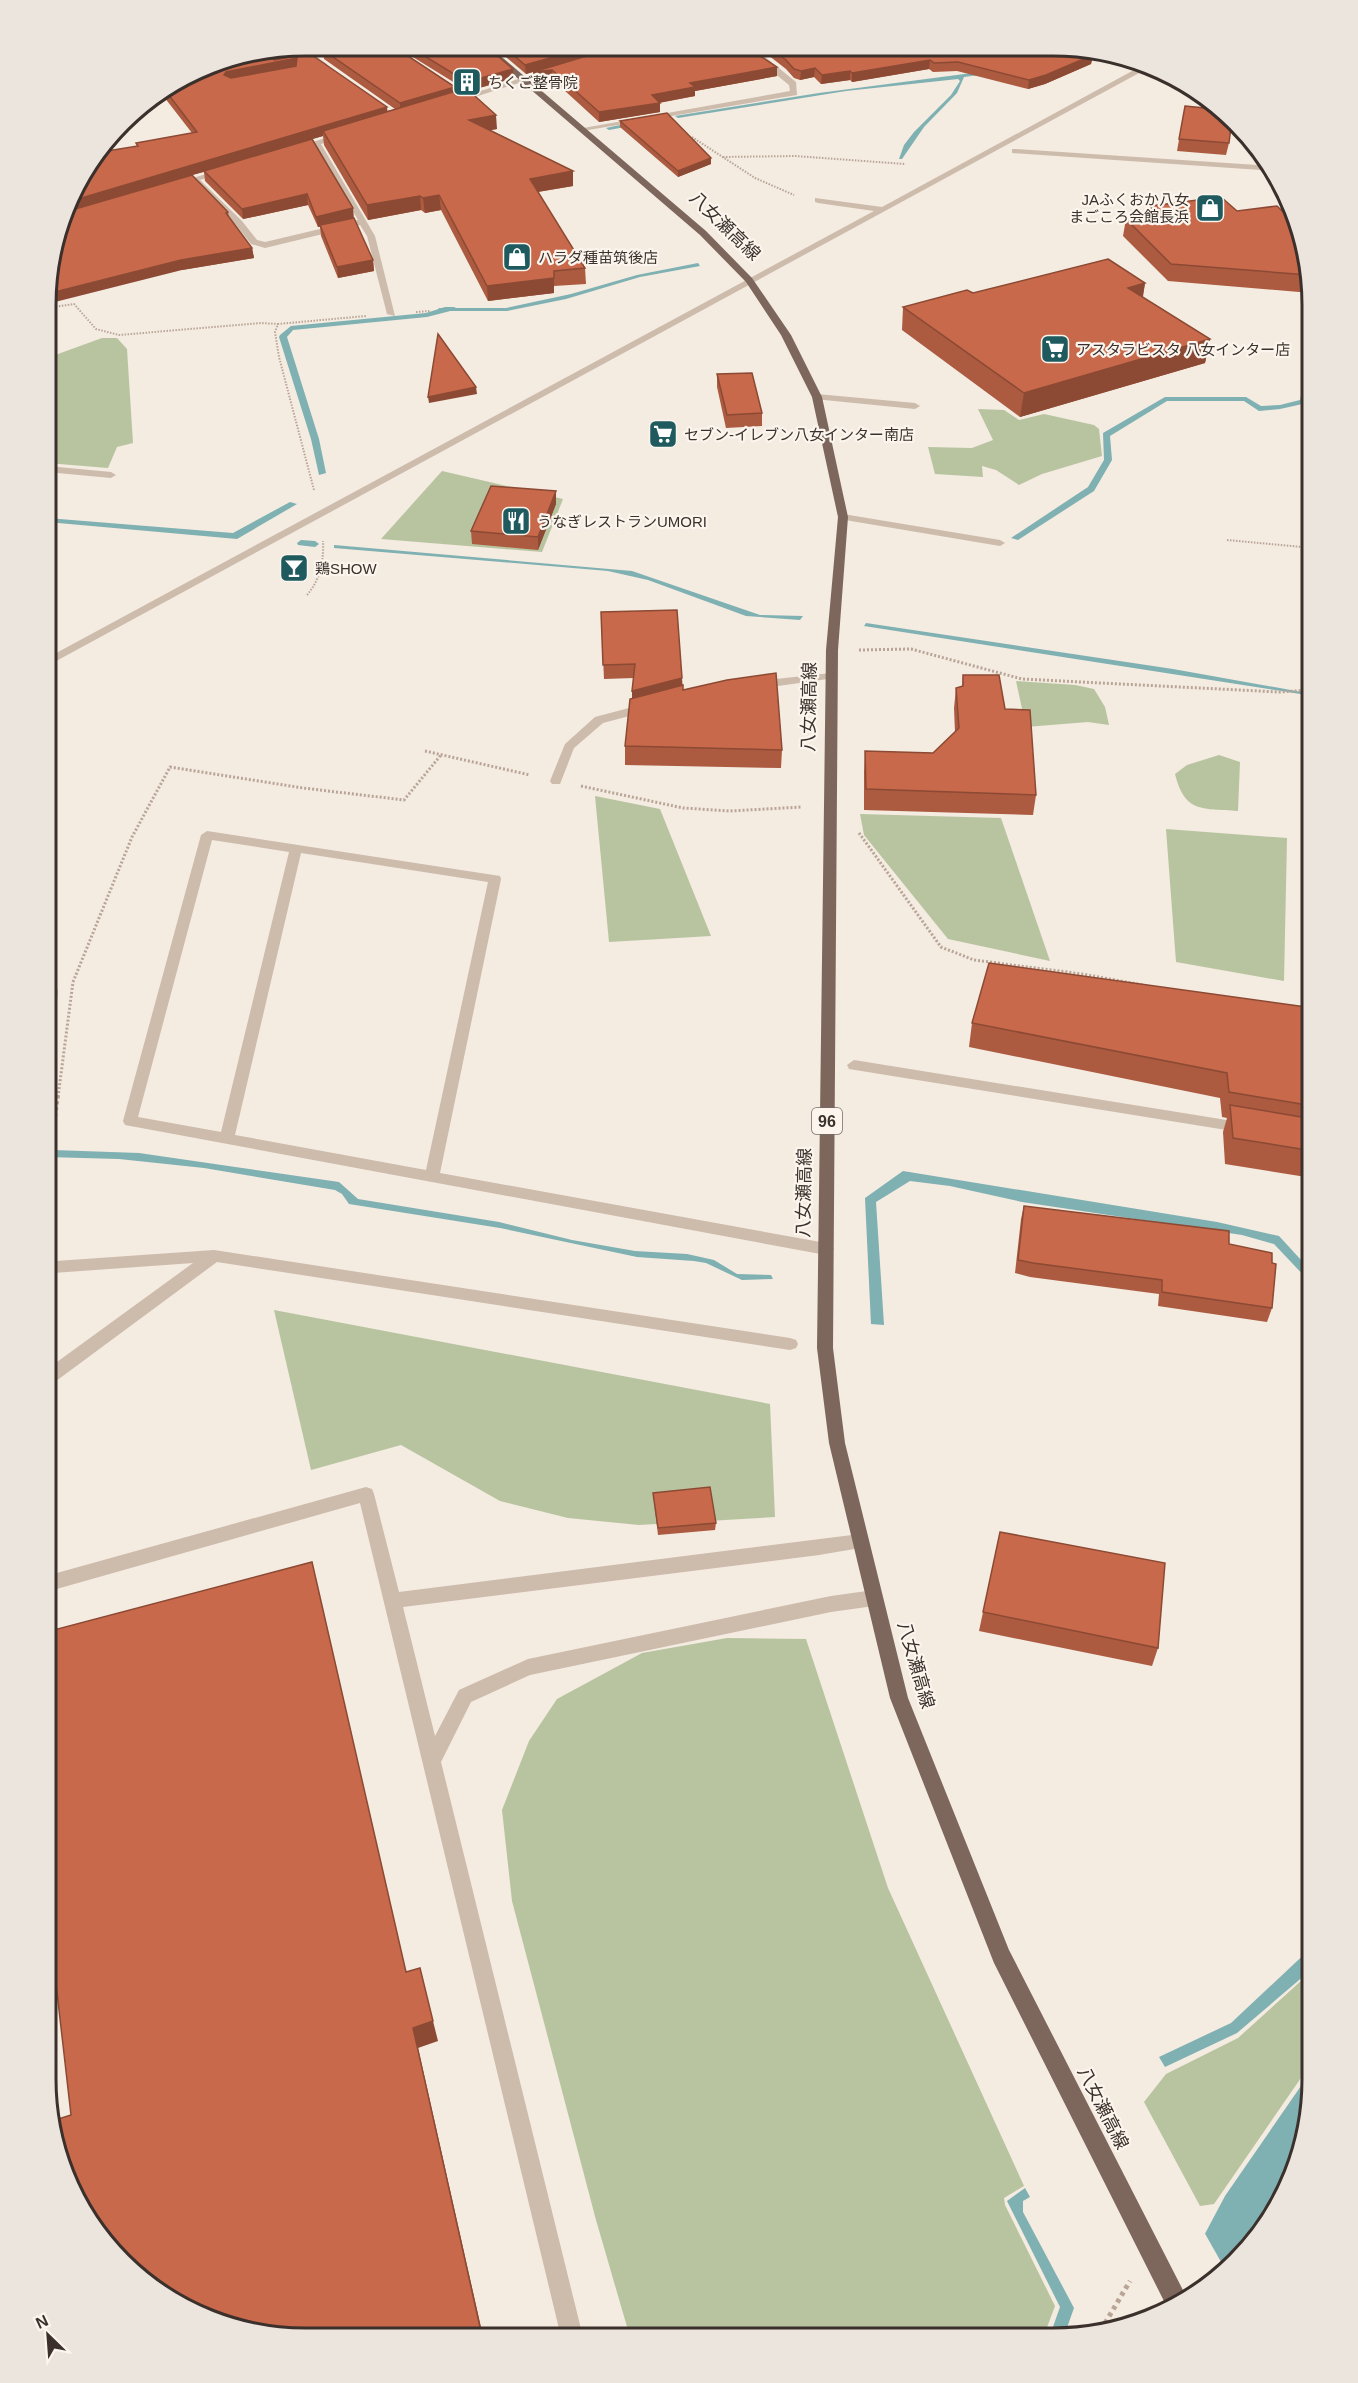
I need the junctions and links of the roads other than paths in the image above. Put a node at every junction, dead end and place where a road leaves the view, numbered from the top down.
1 (304, 56) edge
2 (320, 56) edge
3 (496, 56) edge
4 (756, 56) edge
5 (308, 61) junction
6 (565, 67) edge
7 (330, 71) edge
8 (1138, 71) edge
9 (524, 80) junction
10 (457, 90) edge
11 (467, 97) junction
12 (444, 104) edge
13 (582, 129) junction
14 (357, 130) edge
15 (316, 142) junction
16 (1015, 151) dead end
17 (284, 152) edge
18 (1231, 162) edge
19 (1259, 164) edge
20 (229, 169) edge
21 (1262, 169) edge
22 (195, 179) junction
23 (162, 189) edge
24 (818, 200) road end
25 (881, 209) junction
26 (362, 222) junction
27 (749, 280) junction
28 (392, 314) road end
29 (817, 397) junction
30 (915, 406) dead end
31 (56, 470) edge
32 (111, 475) dead end
33 (843, 517) junction
34 (1000, 543) dead end
35 (56, 658) edge
36 (831, 676) junction
37 (740, 687) edge
38 (663, 703) edge
39 (556, 781) road end
40 (296, 849) junction
41 (854, 1065) dead end
42 (1266, 1131) edge
43 (227, 1139) junction
44 (432, 1176) junction
45 (826, 1249) junction
46 (214, 1256) junction
47 (56, 1267) edge
48 (790, 1344) dead end
49 (56, 1372) edge
50 (860, 1541) junction
51 (56, 1581) edge
52 (874, 1598) junction
53 (392, 1601) junction
54 (432, 1760) junction
55 (1174, 2296) edge
56 (570, 2328) edge

1 - 5 street
2 - 5 street
3 - 9 main road, 八女瀬高線 / 96
4 - 13 street
5 - 7 street
6 - 9 street
8 - 25 street
9 - 11 street
9 - 13 main road, 八女瀬高線 / 96
10 - 11 street
11 - 12 street
13 - 27 main road, 八女瀬高線 / 96
14 - 15 street
15 - 17 street
15 - 26 street
16 - 21 street
18 - 19 street
20 - 22 street
22 - 23 street
22 - 26 street
24 - 25 street
25 - 27 street
26 - 28 street
27 - 29 main road, 八女瀬高線 / 96
27 - 35 street
29 - 30 street
29 - 33 main road, 八女瀬高線 / 96
31 - 32 street
33 - 34 street
33 - 36 main road, 八女瀬高線 / 96
36 - 37 street
36 - 45 main road, 八女瀬高線 / 96
38 - 39 street
40 - 43 street
40 - 43 street
40 - 44 street
41 - 42 street
43 - 44 street
44 - 45 street
45 - 50 main road, 八女瀬高線 / 96
46 - 47 street
46 - 48 street
46 - 49 street
50 - 52 main road, 八女瀬高線 / 96
50 - 53 street
51 - 53 street
52 - 54 street
52 - 55 main road, 八女瀬高線 / 96
53 - 54 street
54 - 56 street

